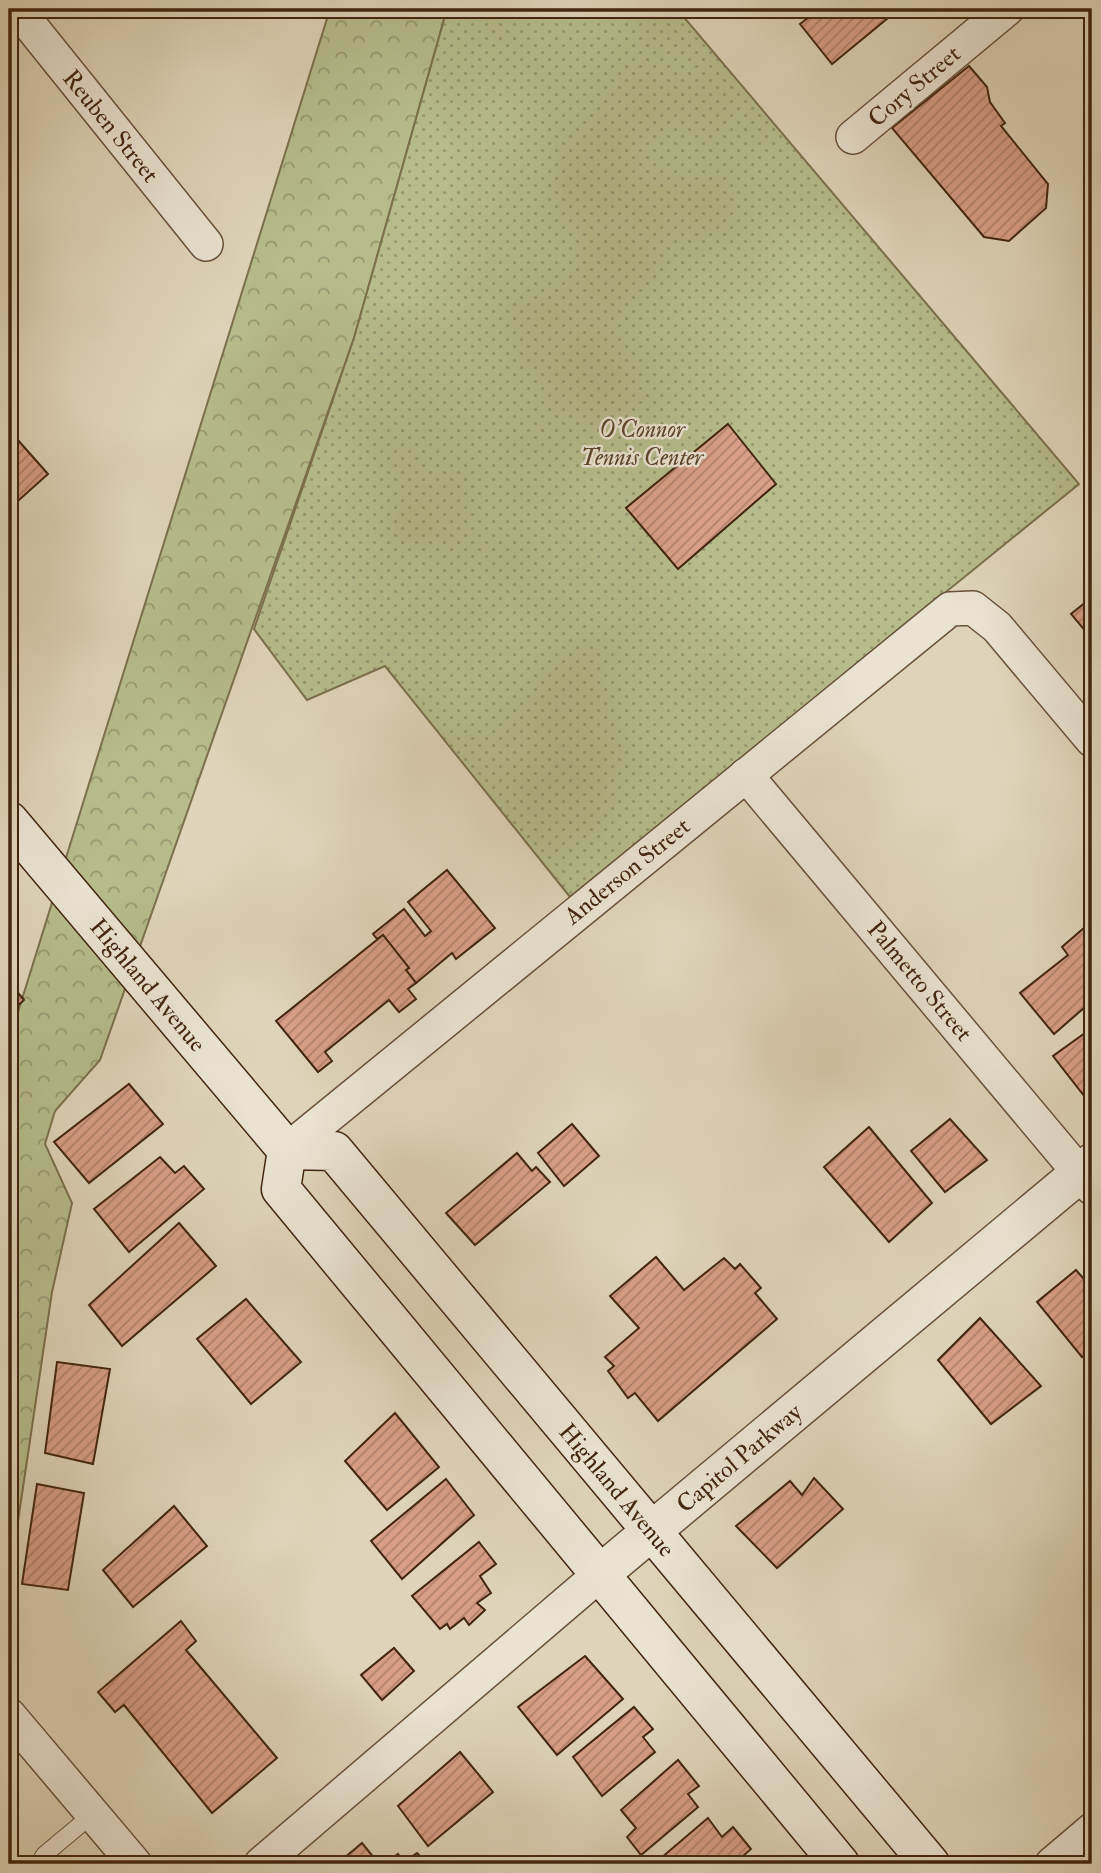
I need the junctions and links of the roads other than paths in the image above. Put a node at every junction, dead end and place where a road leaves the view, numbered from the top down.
1 (17, 9) edge
2 (1007, 9) edge
3 (853, 137) dead end
4 (206, 244) dead end
5 (1092, 740) edge
6 (746, 775) junction
7 (17, 831) edge
8 (287, 1150) junction
9 (1088, 1175) edge
10 (652, 1531) junction
11 (599, 1575) junction
12 (9, 1715) edge
13 (93, 1814) junction
14 (1092, 1830) edge
15 (39, 1864) edge
16 (135, 1864) edge
17 (261, 1864) edge
18 (840, 1864) edge
19 (930, 1864) edge
20 (1052, 1864) edge

1 - 4 street, Reuben Street
2 - 3 street, Cory Street
5 - 6 street, Anderson Street
6 - 8 street, Anderson Street
6 - 9 street, Palmetto Street
7 - 8 main road, Highland Avenue
8 - 10 main road, Highland Avenue
8 - 11 main road
9 - 10 main road, Capitol Parkway
10 - 11 main road, Capitol Parkway
10 - 19 main road, Highland Avenue
11 - 17 street, Capitol Parkway
11 - 18 main road
12 - 13 street
13 - 15 lane
13 - 16 street
14 - 20 street

